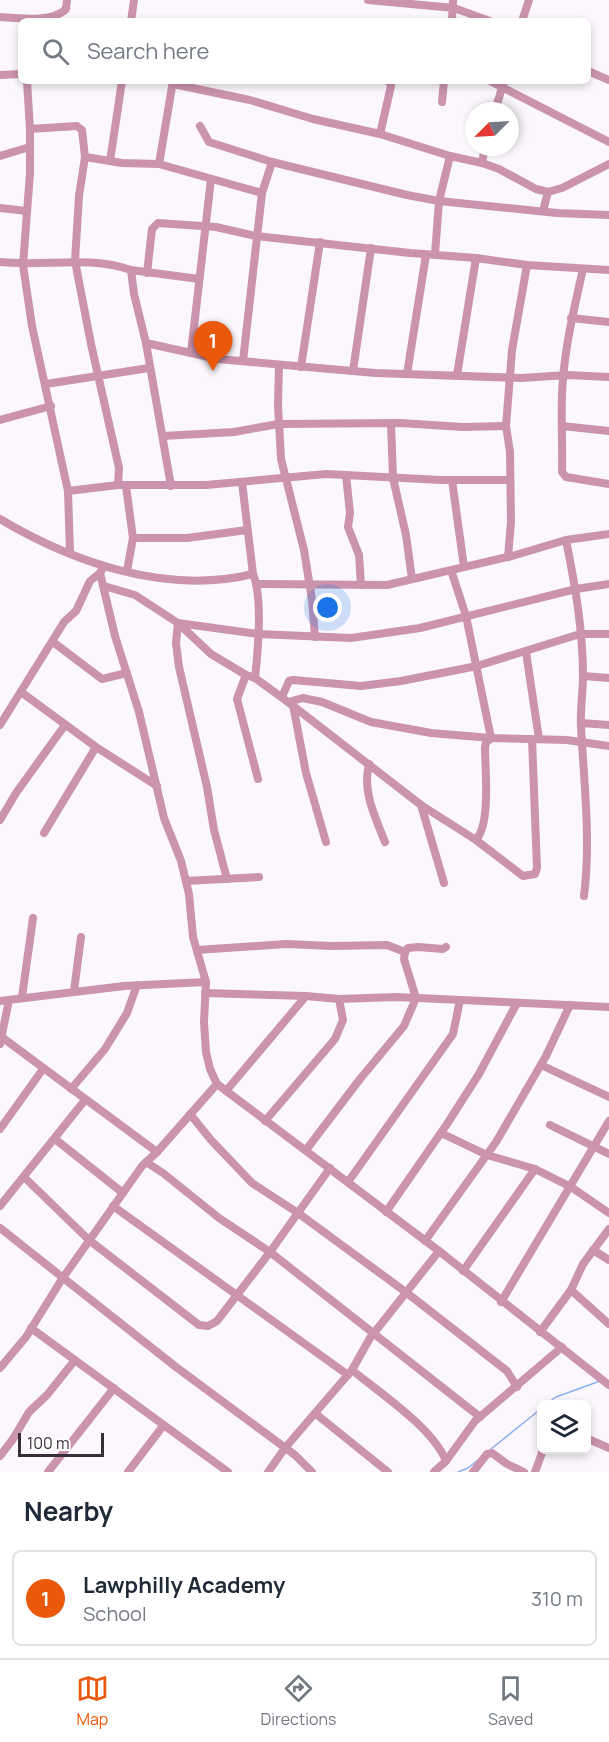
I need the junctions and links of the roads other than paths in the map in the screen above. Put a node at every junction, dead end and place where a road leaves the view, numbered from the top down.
1 (67, 0) edge
2 (134, 0) edge
3 (368, 0) edge
4 (529, 0) edge
5 (454, 4) edge
6 (0, 17) edge
7 (41, 18) edge
8 (131, 18) edge
9 (484, 18) edge
10 (523, 18) edge
11 (18, 19) edge
12 (591, 71) edge
13 (18, 74) edge
14 (0, 75) edge
15 (609, 80) edge
16 (27, 84) edge
17 (122, 84) edge
18 (173, 84) edge
19 (178, 84) edge
20 (390, 84) edge
21 (444, 84) edge
22 (503, 84) edge
23 (505, 84) edge
24 (442, 102) dead end
25 (498, 102) edge
26 (200, 126) dead end
27 (30, 129) junction
28 (380, 134) junction
29 (609, 142) edge
30 (30, 147) junction
31 (0, 156) edge
32 (450, 156) junction
33 (483, 156) edge
34 (85, 157) junction
35 (110, 161) junction
36 (272, 162) junction
37 (482, 163) junction
38 (159, 164) junction
39 (609, 164) edge
40 (211, 179) junction
41 (548, 192) junction
42 (262, 193) junction
43 (439, 201) junction
44 (0, 208) edge
45 (27, 211) junction
46 (543, 211) junction
47 (609, 215) edge
48 (205, 227) junction
49 (256, 236) junction
50 (320, 242) junction
51 (371, 248) junction
52 (435, 254) junction
53 (426, 255) junction
54 (476, 258) junction
55 (75, 261) junction
56 (0, 262) edge
57 (23, 265) junction
58 (527, 265) junction
59 (583, 269) junction
60 (131, 270) junction
61 (609, 270) edge
62 (147, 273) junction
63 (199, 279) junction
64 (572, 318) junction
65 (609, 322) edge
66 (146, 343) junction
67 (191, 353) junction
68 (243, 361) junction
69 (279, 365) junction
70 (301, 367) junction
71 (149, 368) junction
72 (353, 371) junction
73 (407, 374) junction
74 (457, 375) junction
75 (563, 376) junction
76 (98, 377) junction
77 (511, 377) junction
78 (609, 377) edge
79 (46, 384) junction
80 (51, 406) junction
81 (0, 420) edge
82 (391, 423) junction
83 (278, 424) junction
84 (506, 426) junction
85 (562, 426) junction
86 (609, 431) edge
87 (163, 436) junction
88 (346, 475) junction
89 (393, 478) junction
90 (286, 479) junction
91 (452, 480) junction
92 (510, 480) junction
93 (242, 482) junction
94 (609, 484) edge
95 (122, 485) junction
96 (171, 486) junction
97 (69, 491) junction
98 (0, 519) edge
99 (247, 530) junction
100 (609, 534) edge
101 (133, 538) junction
102 (566, 540) junction
103 (70, 553) junction
104 (508, 557) junction
105 (464, 567) junction
106 (102, 570) junction
107 (127, 570) junction
108 (451, 570) junction
109 (253, 574) junction
110 (412, 579) junction
111 (258, 584) junction
112 (609, 584) edge
113 (310, 585) junction
114 (361, 585) junction
115 (104, 586) junction
116 (576, 589) junction
117 (466, 616) junction
118 (178, 623) junction
119 (258, 634) junction
120 (580, 634) junction
121 (609, 634) edge
122 (315, 637) junction
123 (53, 642) junction
124 (526, 652) junction
125 (477, 666) junction
126 (127, 674) junction
127 (246, 675) junction
128 (583, 676) junction
129 (255, 678) junction
130 (609, 678) edge
131 (21, 692) junction
132 (288, 701) junction
133 (1, 720) edge
134 (581, 723) junction
135 (65, 724) junction
136 (609, 725) edge
137 (491, 738) junction
138 (536, 739) junction
139 (582, 742) junction
140 (609, 746) edge
141 (96, 747) junction
142 (369, 764) junction
143 (258, 779) dead end
144 (157, 786) junction
145 (421, 805) junction
146 (0, 820) edge
147 (44, 832) dead end
148 (476, 840) junction
149 (326, 842) dead end
150 (385, 842) dead end
151 (259, 877) dead end
152 (227, 879) junction
153 (186, 881) junction
154 (444, 883) dead end
155 (584, 896) dead end
156 (33, 918) dead end
157 (81, 937) dead end
158 (446, 947) dead end
159 (196, 950) junction
160 (405, 952) junction
161 (206, 982) junction
162 (137, 985) junction
163 (74, 991) junction
164 (205, 993) junction
165 (306, 996) junction
166 (22, 998) junction
167 (416, 998) junction
168 (339, 999) junction
169 (9, 1000) junction
170 (460, 1000) junction
171 (0, 1001) edge
172 (517, 1003) junction
173 (570, 1005) junction
174 (609, 1007) edge
175 (1, 1041) edge
176 (541, 1065) junction
177 (43, 1069) junction
178 (217, 1084) junction
179 (71, 1089) junction
180 (226, 1091) junction
181 (609, 1097) edge
182 (85, 1100) junction
183 (190, 1114) junction
184 (265, 1121) junction
185 (609, 1121) edge
186 (550, 1125) dead end
187 (0, 1130) edge
188 (441, 1133) junction
189 (55, 1139) junction
190 (595, 1146) junction
191 (306, 1150) junction
192 (157, 1152) junction
193 (609, 1154) edge
194 (487, 1155) junction
195 (146, 1162) junction
196 (330, 1168) junction
197 (536, 1169) junction
198 (24, 1177) junction
199 (348, 1182) junction
200 (571, 1186) junction
201 (123, 1193) junction
202 (0, 1206) edge
203 (113, 1206) junction
204 (386, 1212) junction
205 (298, 1213) junction
206 (609, 1213) edge
207 (0, 1228) edge
208 (609, 1229) edge
209 (89, 1240) junction
210 (425, 1241) junction
211 (593, 1250) junction
212 (439, 1251) junction
213 (270, 1252) junction
214 (609, 1260) edge
215 (463, 1271) junction
216 (62, 1279) junction
217 (571, 1290) junction
218 (407, 1293) junction
219 (237, 1295) junction
220 (501, 1302) junction
221 (609, 1324) edge
222 (31, 1328) junction
223 (540, 1332) junction
224 (373, 1334) junction
225 (562, 1347) junction
226 (75, 1360) junction
227 (0, 1368) edge
228 (350, 1373) junction
229 (603, 1381) edge
230 (517, 1387) junction
231 (114, 1388) junction
232 (316, 1414) junction
233 (480, 1417) junction
234 (163, 1426) junction
235 (591, 1440) edge
236 (285, 1448) junction
237 (609, 1448) edge
238 (541, 1454) edge
239 (0, 1456) edge
240 (446, 1461) junction
241 (48, 1472) edge
242 (128, 1472) edge
243 (228, 1472) edge
244 (268, 1472) edge
245 (312, 1472) edge
246 (388, 1472) edge
247 (434, 1472) edge
248 (473, 1472) edge
249 (524, 1472) edge
250 (535, 1472) edge

1 - 7 street
2 - 8 street
3 - 5 street
4 - 10 street
5 - 9 street
6 - 11 street
12 - 15 street
13 - 14 street
16 - 27 street
17 - 35 street
18 - 38 street
19 - 28 street
20 - 28 street
21 - 24 street
22 - 25 street
23 - 29 street
26 - 36 street
27 - 30 street
27 - 34 street
28 - 32 street
30 - 31 street
30 - 45 street
32 - 37 street
32 - 43 street
33 - 37 street
34 - 35 street
34 - 55 street
35 - 38 street
36 - 42 street
36 - 43 street
37 - 41 street
38 - 40 street
39 - 41 street
40 - 42 street
40 - 48 street
41 - 46 street
42 - 49 street
43 - 46 street
43 - 52 street
44 - 45 street
45 - 57 street
46 - 47 street
48 - 49 street
48 - 62 street
48 - 63 street
49 - 50 street
49 - 68 street
50 - 51 street
50 - 70 street
51 - 53 street
51 - 72 street
52 - 53 street
52 - 54 street
53 - 73 street
54 - 58 street
54 - 74 street
55 - 57 street
55 - 60 street
55 - 76 street
56 - 57 street
57 - 79 street
58 - 59 street
58 - 77 street
59 - 61 street
59 - 64 street
60 - 62 street
60 - 66 street
62 - 63 street
63 - 67 street
64 - 65 street
64 - 75 street
66 - 67 street
66 - 71 street
67 - 68 street
68 - 69 street
69 - 70 street
69 - 83 street
70 - 72 street
71 - 76 street
71 - 87 street
72 - 73 street
73 - 74 street
74 - 77 street
75 - 77 street
75 - 78 street
75 - 85 street
76 - 79 street
76 - 95 street
77 - 84 street
79 - 80 street
80 - 81 street
80 - 97 street
82 - 83 street
82 - 84 street
82 - 89 street
83 - 87 street
83 - 90 street
84 - 92 street
85 - 86 street
85 - 94 street
87 - 96 street
88 - 89 street
88 - 90 street
88 - 114 street
89 - 91 street
89 - 110 street
90 - 93 street
90 - 113 street
91 - 92 street
91 - 105 street
92 - 104 street
93 - 96 street
93 - 99 street
95 - 96 street
95 - 97 street
95 - 101 street
97 - 103 street
98 - 103 street
99 - 101 street
99 - 109 street
100 - 102 street
101 - 107 street
102 - 104 street
102 - 116 street
103 - 106 street
104 - 105 street
105 - 108 street
106 - 107 street
106 - 115 street
106 - 123 street
107 - 109 street
108 - 110 street
108 - 117 street
109 - 111 street
110 - 114 street
111 - 113 street
111 - 119 street
112 - 116 street
113 - 114 street
113 - 122 street
115 - 118 street
115 - 126 street
116 - 117 street
116 - 120 street
117 - 122 street
117 - 125 street
118 - 119 street
118 - 127 street
118 - 152 street
119 - 122 street
119 - 129 street
120 - 121 street
120 - 124 street
120 - 128 street
123 - 126 street
123 - 131 street
124 - 125 street
124 - 138 street
125 - 132 street
125 - 137 street
126 - 144 street
127 - 129 street
127 - 143 street
128 - 130 street
128 - 134 street
129 - 132 street
131 - 133 street
131 - 135 street
132 - 137 street
132 - 142 street
132 - 149 street
134 - 136 street
134 - 139 street
135 - 141 street
135 - 146 street
137 - 138 street
137 - 148 street
138 - 139 street
138 - 148 street
139 - 140 street
139 - 155 street
141 - 144 street
141 - 147 street
142 - 145 street
142 - 150 street
144 - 153 street
145 - 148 street
145 - 154 street
151 - 152 street
152 - 153 street
153 - 159 street
156 - 166 street
157 - 163 street
158 - 160 street
159 - 160 street
159 - 161 street
160 - 167 street
161 - 162 street
161 - 164 street
162 - 163 street
162 - 179 street
163 - 166 street
164 - 165 street
164 - 178 street
165 - 168 street
165 - 180 street
166 - 169 street
167 - 168 street
167 - 170 street
167 - 191 street
168 - 184 street
169 - 171 street
169 - 175 street
170 - 172 street
170 - 199 street
172 - 173 street
172 - 188 street
173 - 174 street
173 - 176 street
175 - 177 street
176 - 181 street
176 - 194 street
177 - 179 street
177 - 187 street
178 - 180 street
178 - 183 street
179 - 182 street
180 - 184 street
182 - 189 street
182 - 192 street
183 - 192 street
183 - 205 street
184 - 191 street
185 - 190 street
186 - 190 street
188 - 194 street
188 - 204 street
189 - 198 street
189 - 201 street
190 - 193 street
190 - 200 street
191 - 196 street
192 - 195 street
194 - 197 street
194 - 210 street
195 - 201 street
195 - 213 street
196 - 199 street
196 - 205 street
197 - 200 street
197 - 215 street
198 - 202 street
198 - 209 street
199 - 204 street
200 - 206 street
200 - 220 street
201 - 203 street
203 - 209 street
203 - 219 street
204 - 210 street
205 - 213 street
205 - 218 street
207 - 216 street
208 - 211 street
209 - 216 street
209 - 219 street
210 - 212 street
211 - 214 street
211 - 217 street
212 - 215 street
212 - 218 street
213 - 219 street
213 - 224 street
215 - 220 street
216 - 222 street
216 - 236 street
217 - 221 street
217 - 223 street
218 - 224 street
218 - 230 street
219 - 228 street
220 - 223 street
222 - 226 street
222 - 227 street
223 - 225 street
224 - 228 street
224 - 233 street
225 - 229 street
225 - 230 street
226 - 231 street
226 - 239 street
228 - 232 street
228 - 240 street
230 - 233 street
231 - 234 street
231 - 241 street
232 - 236 street
232 - 246 street
233 - 240 street
234 - 242 street
234 - 243 street
235 - 237 street
236 - 244 street
236 - 245 street
238 - 250 street
240 - 247 street
248 - 249 street

